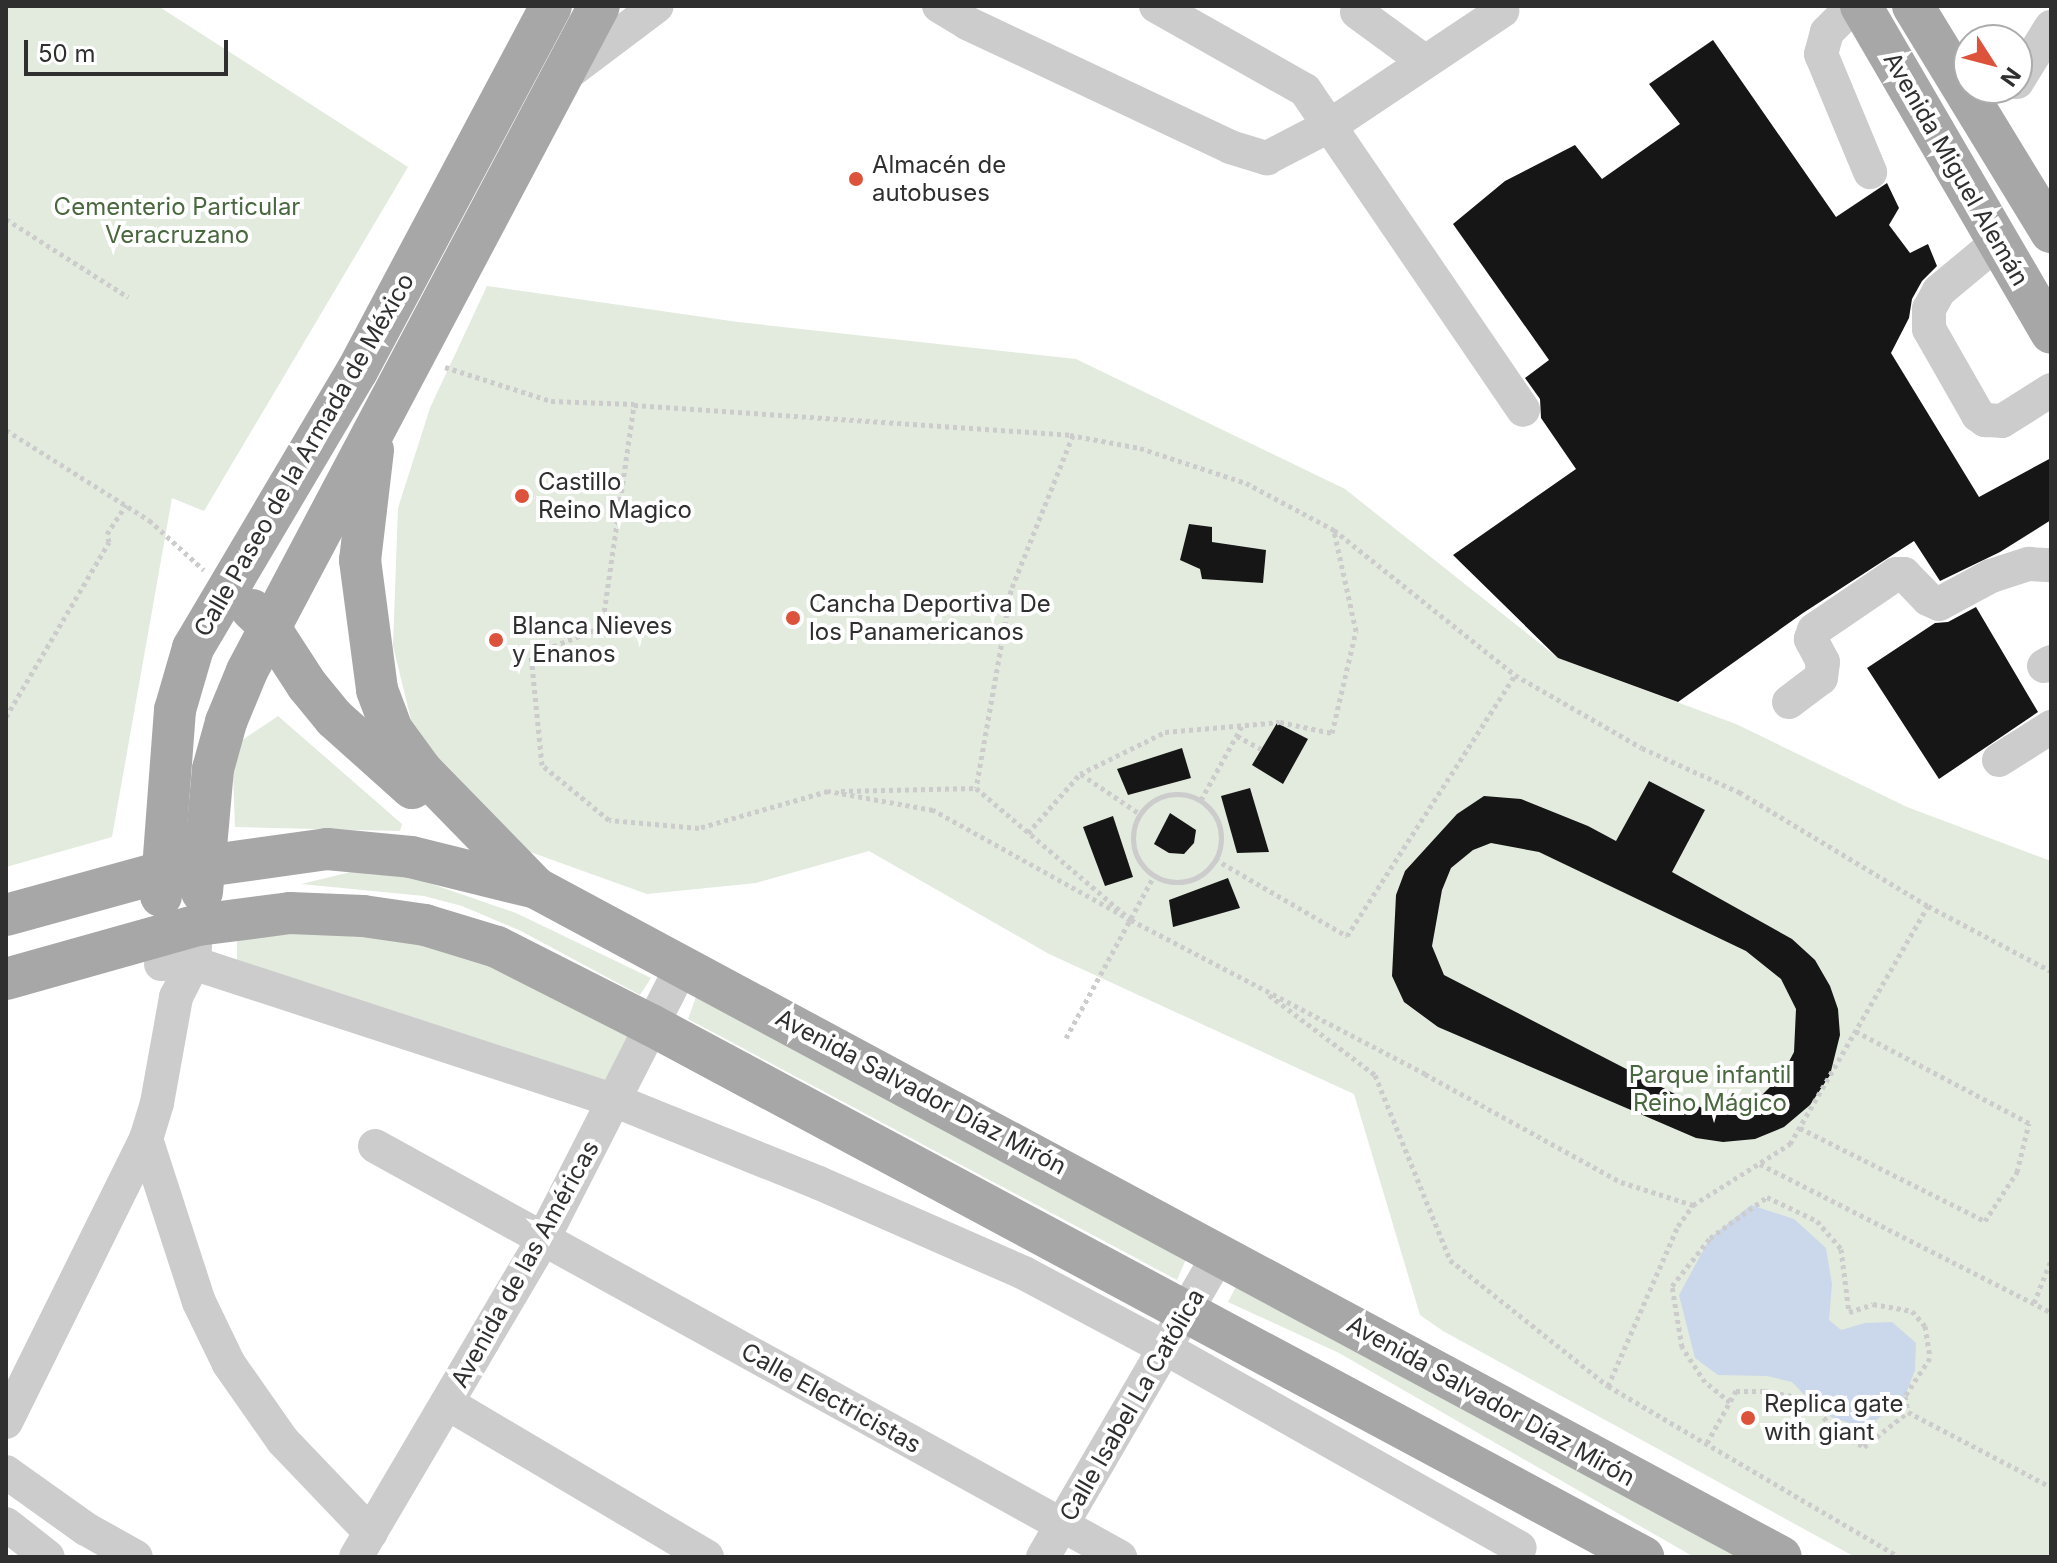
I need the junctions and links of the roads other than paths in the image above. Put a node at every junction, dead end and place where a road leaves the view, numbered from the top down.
1 (551, 6) edge
2 (599, 6) edge
3 (657, 6) edge
4 (939, 6) edge
5 (1853, 6) edge
6 (1861, 6) edge
7 (1913, 6) edge
8 (1502, 8) edge
9 (1175, 10) edge
10 (1357, 12) dead end
11 (2051, 27) edge
12 (2033, 56) edge
13 (1424, 61) junction
14 (561, 78) junction
15 (1991, 104) edge
16 (1979, 114) junction
17 (1331, 125) junction
18 (1870, 172) dead end
19 (2051, 232) edge
20 (1999, 241) junction
21 (2051, 333) edge
22 (2051, 390) edge
23 (1523, 410) dead end
24 (375, 428) junction
25 (2051, 565) edge
26 (228, 589) junction
27 (268, 625) junction
28 (1789, 702) dead end
29 (2051, 727) edge
30 (1999, 760) dead end
31 (489, 840) junction
32 (204, 863) junction
33 (162, 872) junction
34 (536, 888) junction
35 (6, 915) edge
36 (178, 947) junction
37 (683, 964) junction
38 (6, 979) edge
39 (651, 1025) junction
40 (616, 1101) junction
41 (146, 1139) junction
42 (375, 1146) dead end
43 (543, 1239) junction
44 (1220, 1253) junction
45 (1187, 1310) junction
46 (1165, 1348) junction
47 (447, 1403) junction
48 (6, 1422) edge
49 (6, 1472) edge
50 (1545, 1504) junction
51 (6, 1524) edge
52 (1062, 1525) junction
53 (86, 1529) junction
54 (363, 1545) edge
55 (1517, 1552) edge
56 (48, 1557) edge
57 (67, 1557) edge
58 (136, 1557) edge
59 (707, 1557) edge
60 (1043, 1557) edge
61 (1120, 1557) edge
62 (1643, 1557) edge
63 (1781, 1557) edge

1 - 26 main road, Calle Paseo de la Armada de México
2 - 14 main road, Calle Paseo de la Armada de México
3 - 14 street
4 - 17 street
5 - 18 street
6 - 20 main road, Avenida Miguel Alemán
7 - 16 main road, Avenida Miguel Alemán
8 - 13 street
9 - 17 street
10 - 13 street
11 - 12 street
13 - 17 street
14 - 24 main road, Calle Paseo de la Armada de México
15 - 16 street
16 - 19 main road, Avenida Miguel Alemán
17 - 23 street
20 - 21 main road, Avenida Miguel Alemán
20 - 22 street
24 - 27 main road, Calle Paseo de la Armada de México
24 - 31 main road
25 - 28 street
26 - 27 main road
26 - 33 main road, Calle Paseo de la Armada de México
27 - 31 main road
27 - 32 main road, Calle Paseo de la Armada de México
29 - 30 street
31 - 34 main road
32 - 33 main road, Avenida Salvador Díaz Mirón
32 - 34 main road, Avenida Salvador Díaz Mirón
32 - 36 main road, Calle Paseo de la Armada de México
33 - 35 main road, Avenida Salvador Díaz Mirón
33 - 36 main road, Calle Paseo de la Armada de México
34 - 37 main road, Avenida Salvador Díaz Mirón
36 - 38 main road
36 - 39 main road
36 - 40 street
36 - 41 street
37 - 39 street, Avenida de las Américas
37 - 44 main road, Avenida Salvador Díaz Mirón
39 - 40 street, Avenida de las Américas
39 - 45 main road
40 - 43 street, Avenida de las Américas
40 - 46 street
41 - 48 street
41 - 54 street
42 - 43 street, Calle Electricistas
43 - 47 street, Avenida de las Américas
43 - 52 street, Calle Electricistas
44 - 45 street, Calle Isabel La Católica
44 - 63 main road, Avenida Salvador Díaz Mirón
45 - 46 street, Calle Isabel La Católica
45 - 50 main road
46 - 52 street, Calle Isabel La Católica
46 - 55 street
47 - 54 street, Avenida de las Américas
47 - 59 street
49 - 53 street
50 - 55 street
50 - 62 main road
51 - 56 street
52 - 60 street, Calle Isabel La Católica
52 - 61 street, Calle Electricistas
53 - 57 street
53 - 58 street

